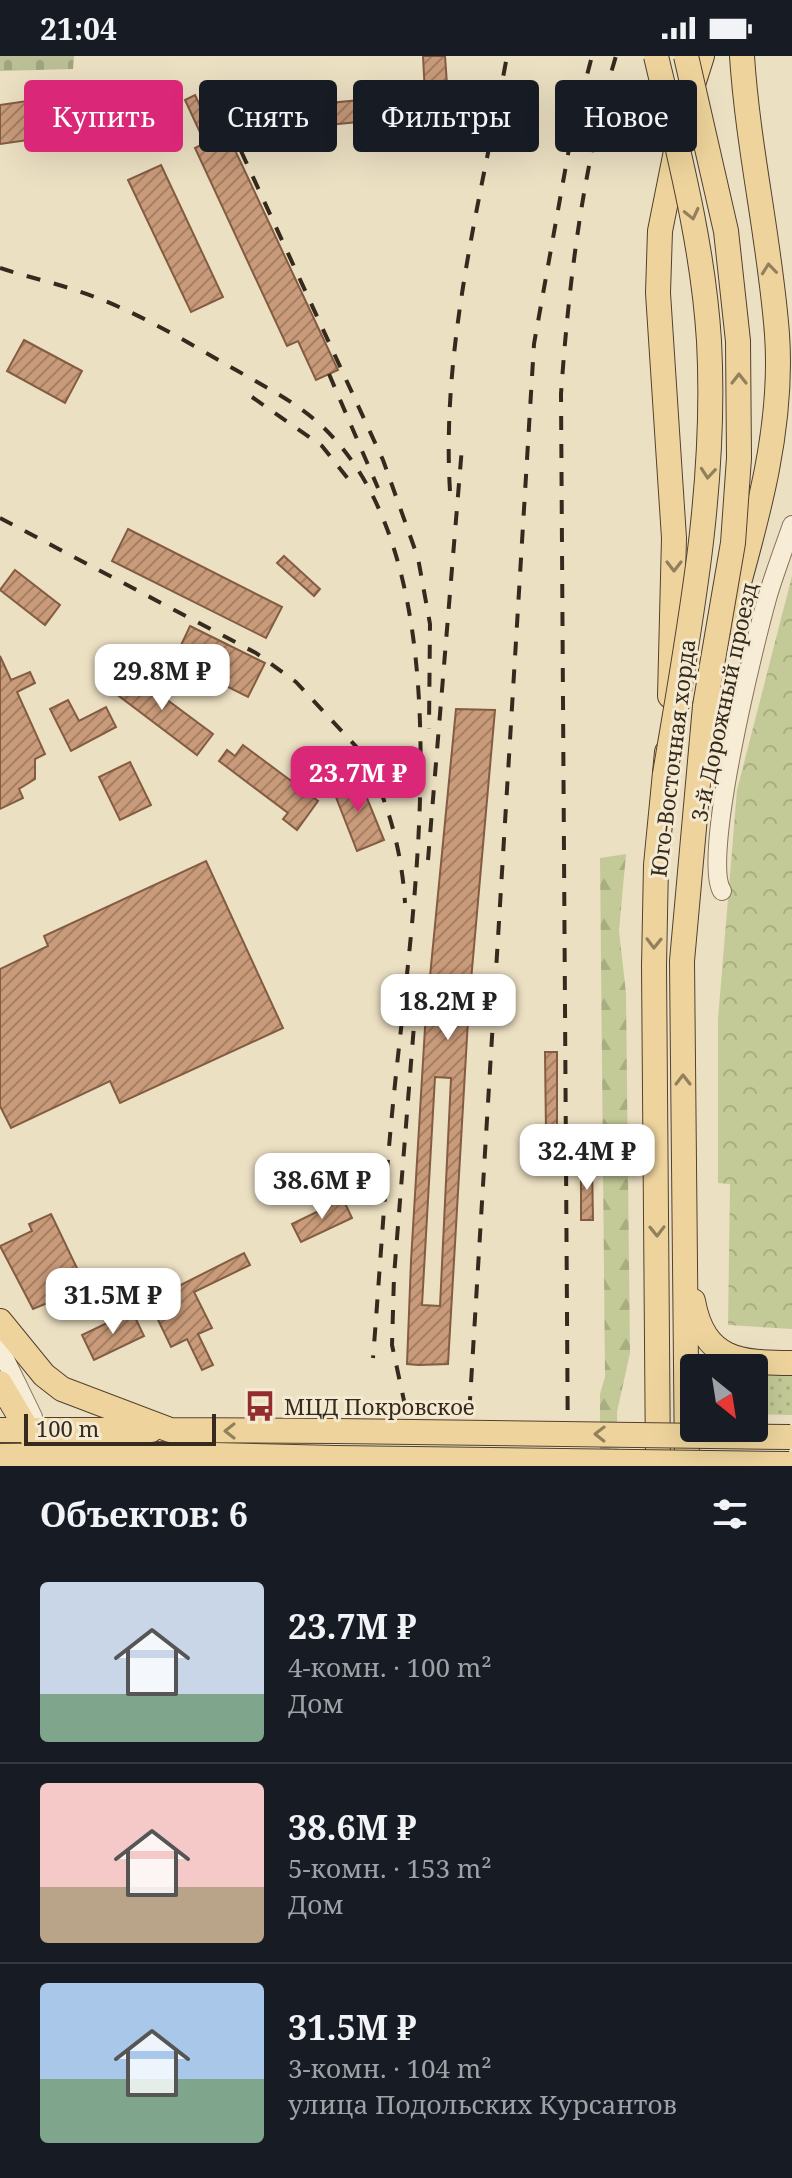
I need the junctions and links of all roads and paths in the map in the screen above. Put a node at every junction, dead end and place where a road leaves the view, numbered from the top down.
1 (656, 56) edge
2 (686, 56) edge
3 (702, 56) edge
4 (742, 56) edge
5 (792, 525) edge
6 (705, 706) junction
7 (665, 774) junction
8 (722, 891) dead end
9 (684, 1252) junction
10 (0, 1321) edge
11 (0, 1349) edge
12 (792, 1363) edge
13 (0, 1383) edge
14 (0, 1430) edge
15 (170, 1430) junction
16 (791, 1437) edge
17 (22, 1446) edge
18 (129, 1456) junction
19 (791, 1464) edge
20 (97, 1466) edge
21 (658, 1466) edge
22 (687, 1466) edge

1 -> 7 main road, Юго-Восточная хорда, bridge
6 -> 2 main road, Юго-Восточная хорда, bridge
3 -> 7 main road, bridge
6 -> 4 main road, bridge
5 - 8 street, 3-й Дорожный проезд
9 -> 6 main road, Юго-Восточная хорда
7 -> 21 main road, Юго-Восточная хорда
9 - 12 main road
9 - 22 main road, Юго-Восточная хорда
10 - 15 main road
11 - 17 street
13 - 17 main road
14 - 17 main road
16 -> 15 main road, bridge
15 - 17 main road
17 - 18 main road
18 - 19 main road, bridge
18 - 20 street

